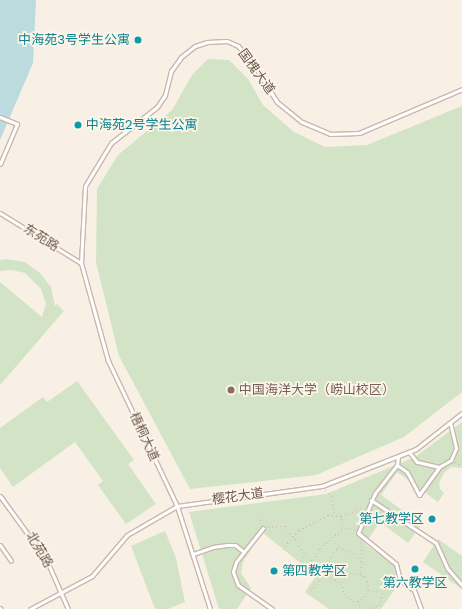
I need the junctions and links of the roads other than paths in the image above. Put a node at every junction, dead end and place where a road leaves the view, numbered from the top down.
1 (462, 89) edge
2 (0, 117) edge
3 (0, 164) edge
4 (0, 213) edge
5 (81, 263) junction
6 (462, 413) edge
7 (450, 423) junction
8 (409, 452) junction
9 (398, 456) junction
10 (397, 465) junction
11 (439, 467) junction
12 (1, 498) edge
13 (371, 500) junction
14 (177, 506) junction
15 (263, 528) road end
16 (0, 545) edge
17 (244, 552) junction
18 (193, 554) junction
19 (11, 561) dead end
20 (462, 584) edge
21 (61, 590) junction
22 (30, 609) edge
23 (68, 609) edge
24 (210, 609) edge
25 (272, 609) edge
26 (421, 609) edge

1 - 5 lane, 国槐大道
2 - 3 lane
4 - 5 lane, 东苑路
5 - 14 lane, 梧桐大道
6 - 7 lane, 樱花大道
7 - 8 lane, 樱花大道
7 - 11 lane
8 - 9 lane, 樱花大道
8 - 11 lane
9 - 10 lane
9 - 14 lane, 樱花大道
10 - 11 lane
10 - 13 lane
12 - 21 lane, 北苑路
13 - 20 lane
13 - 26 lane
14 - 18 lane, 梧桐大道
14 - 21 lane, 樱花大道
15 - 17 lane
16 - 19 lane
17 - 18 lane
17 - 25 lane
18 - 24 lane, 梧桐大道
21 - 22 lane, 樱花大道
21 - 23 lane, 北苑路

